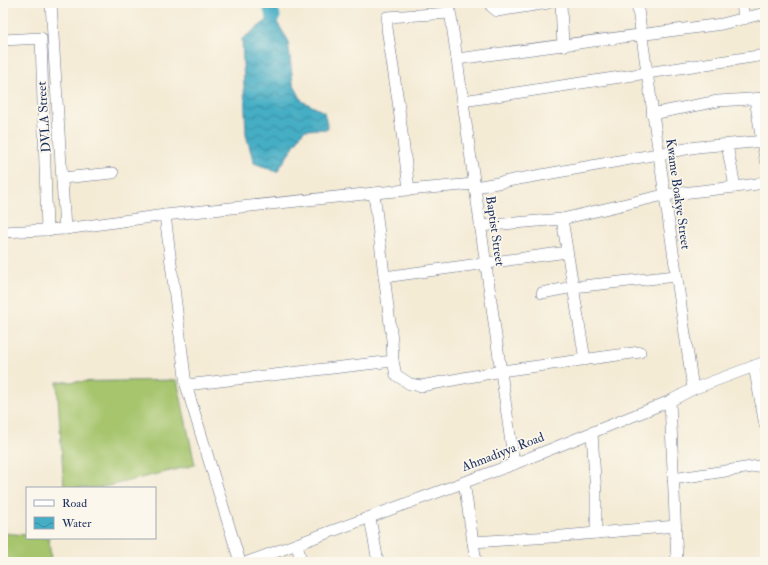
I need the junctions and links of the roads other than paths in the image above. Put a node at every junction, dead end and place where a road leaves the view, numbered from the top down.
1 (50, 3) edge
2 (491, 3) edge
3 (548, 3) edge
4 (561, 3) edge
5 (637, 3) edge
6 (742, 3) edge
7 (526, 5) edge
8 (450, 8) edge
9 (765, 14) edge
10 (744, 19) junction
11 (641, 34) junction
12 (3, 40) edge
13 (563, 46) junction
14 (765, 54) edge
15 (458, 59) junction
16 (646, 73) junction
17 (760, 99) edge
18 (463, 101) junction
19 (652, 114) junction
20 (764, 141) edge
21 (727, 145) junction
22 (658, 155) junction
23 (765, 159) edge
24 (113, 173) dead end
25 (62, 178) junction
26 (765, 181) edge
27 (474, 185) junction
28 (735, 187) junction
29 (408, 190) junction
30 (374, 193) junction
31 (664, 195) junction
32 (165, 215) junction
33 (562, 219) junction
34 (480, 226) junction
35 (65, 229) junction
36 (48, 230) junction
37 (3, 232) edge
38 (567, 252) junction
39 (486, 263) junction
40 (676, 276) junction
41 (384, 277) junction
42 (573, 287) junction
43 (542, 293) dead end
44 (640, 352) dead end
45 (586, 360) junction
46 (393, 361) junction
47 (765, 362) edge
48 (754, 366) junction
49 (501, 371) junction
50 (186, 385) junction
51 (693, 389) junction
52 (670, 401) junction
53 (765, 425) edge
54 (592, 433) junction
55 (514, 464) junction
56 (765, 465) edge
57 (674, 479) junction
58 (464, 482) junction
59 (370, 518) junction
60 (676, 526) junction
61 (596, 533) junction
62 (473, 542) junction
63 (297, 544) junction
64 (240, 562) edge
65 (248, 562) edge
66 (301, 562) edge
67 (378, 562) edge
68 (476, 562) edge
69 (677, 562) edge

1 - 25 street, DVLA Street
2 - 7 street
3 - 7 street
4 - 13 street
5 - 11 street, Kwame Boakye Street
6 - 10 street
8 - 15 street, Baptist Street
8 - 29 street
9 - 10 street
10 - 11 street
11 - 13 street
11 - 16 street, Kwame Boakye Street
12 - 36 street
13 - 15 street
14 - 16 street
15 - 18 street, Baptist Street
16 - 18 street
16 - 19 street, Kwame Boakye Street
17 - 19 street
17 - 20 street
18 - 27 street, Baptist Street
19 - 22 street, Kwame Boakye Street
20 - 21 street
20 - 23 street
21 - 22 street
21 - 28 street
22 - 27 street
22 - 31 street, Kwame Boakye Street
24 - 25 street
25 - 35 street, DVLA Street
26 - 28 street
27 - 29 street
27 - 34 street, Baptist Street
28 - 31 street
29 - 30 street
30 - 32 street
30 - 41 street
31 - 33 street
31 - 40 street, Kwame Boakye Street
32 - 35 street
32 - 50 street
33 - 34 street
33 - 38 street
34 - 39 street, Baptist Street
35 - 36 street
36 - 37 street
38 - 39 street
38 - 42 street
39 - 41 street
39 - 49 street, Baptist Street
40 - 42 street
40 - 51 street, Kwame Boakye Street
41 - 46 street
42 - 43 street
42 - 45 street
44 - 45 street
45 - 49 street
46 - 49 street
46 - 50 street
47 - 48 street, Ahmadiyya Road
48 - 51 street, Ahmadiyya Road
48 - 53 street
49 - 55 street, Baptist Street
50 - 64 street
51 - 52 street, Ahmadiyya Road
52 - 54 street, Ahmadiyya Road
52 - 57 street
54 - 55 street, Ahmadiyya Road
54 - 61 street
55 - 58 street, Ahmadiyya Road
56 - 57 street
57 - 60 street
58 - 59 street, Ahmadiyya Road
58 - 62 street
59 - 63 street, Ahmadiyya Road
59 - 67 street
60 - 61 street
60 - 69 street
61 - 62 street
62 - 68 street
63 - 65 street, Ahmadiyya Road
63 - 66 street

